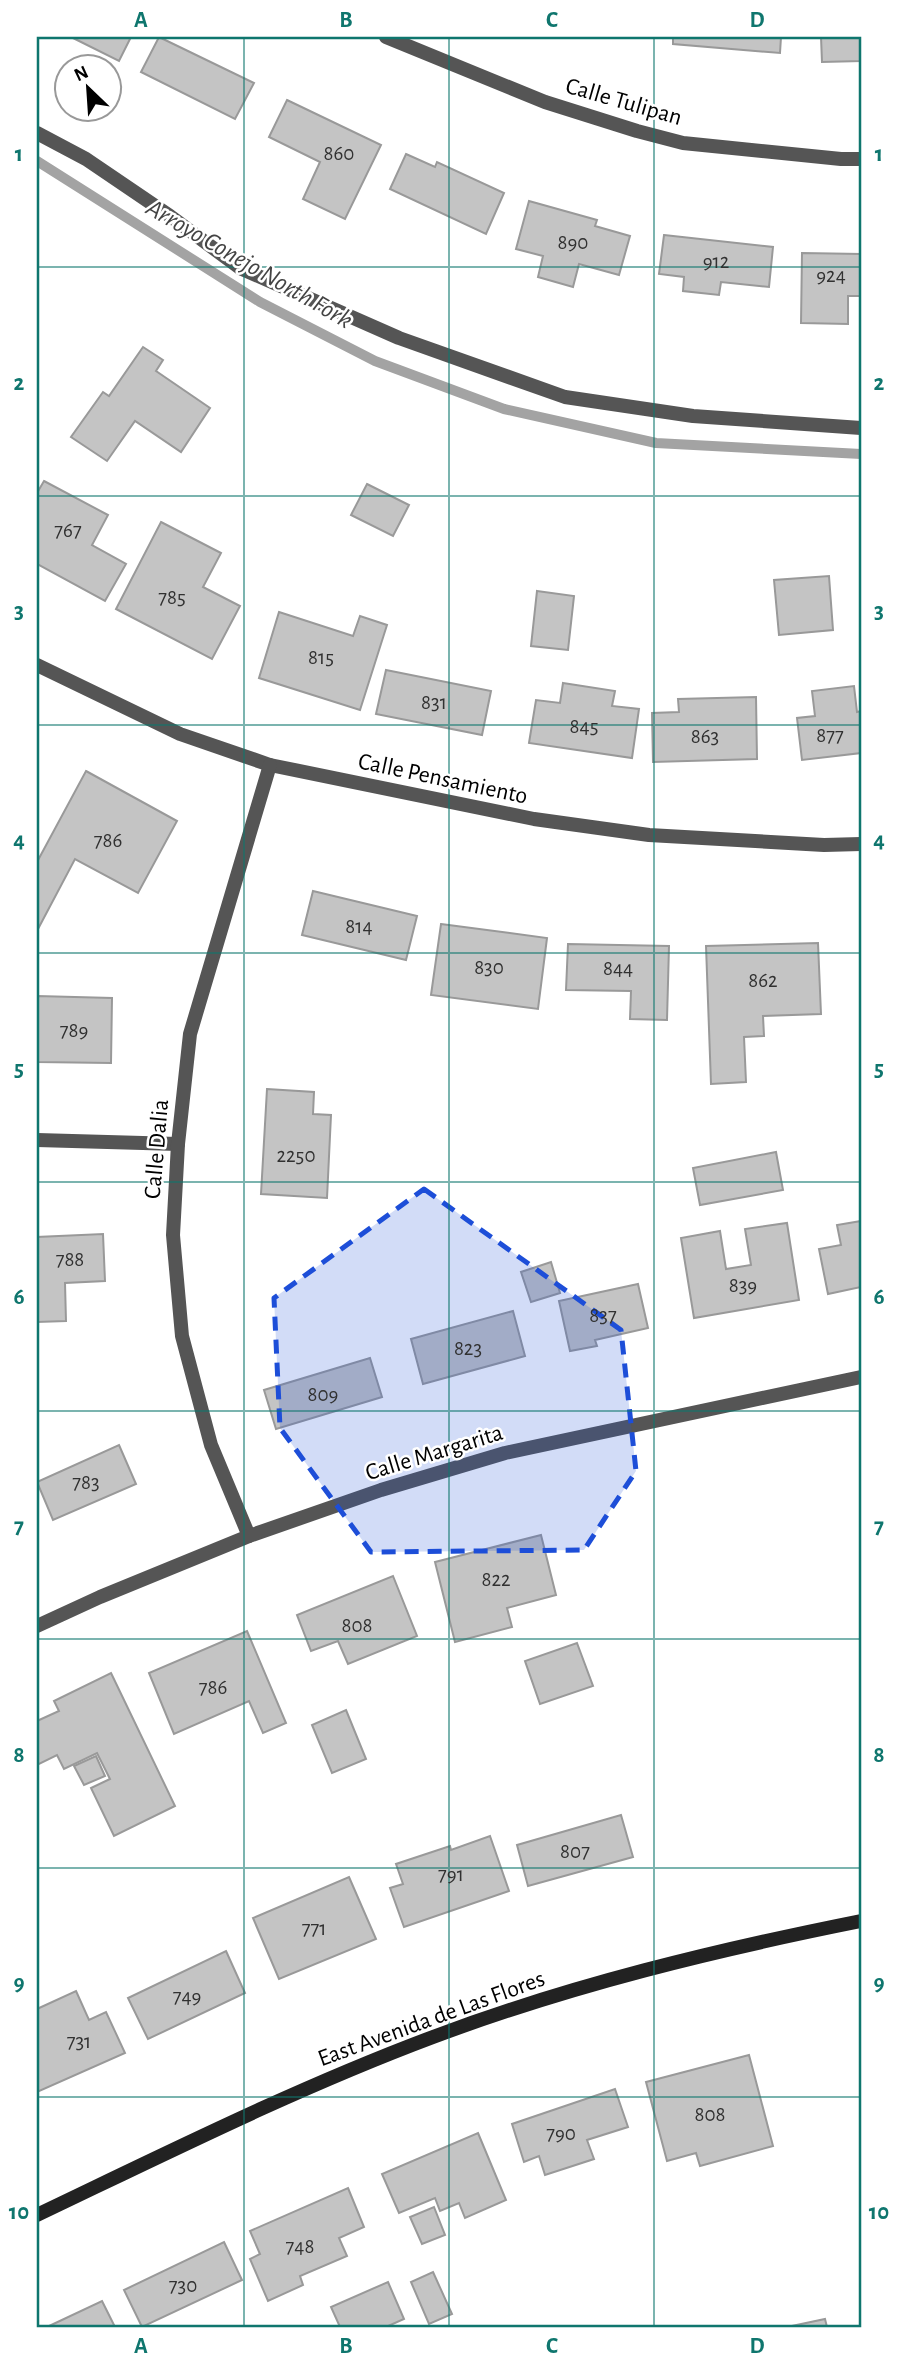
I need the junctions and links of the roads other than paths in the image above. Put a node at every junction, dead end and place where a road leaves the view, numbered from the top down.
1 (386, 37) edge
2 (37, 133) edge
3 (861, 159) edge
4 (861, 428) edge
5 (37, 665) edge
6 (270, 765) junction
7 (861, 844) edge
8 (37, 1140) edge
9 (178, 1144) junction
10 (861, 1377) edge
11 (249, 1536) junction
12 (37, 1626) edge
13 (861, 1921) edge
14 (37, 2215) edge

1 - 3 street, Calle Tulipan
2 - 4 street
5 - 6 street, Calle Pensamiento
6 - 7 street, Calle Pensamiento
6 - 9 street, Calle Dalia
8 - 9 street
9 - 11 street, Calle Dalia
10 - 11 street, Calle Margarita
11 - 12 street, Calle Margarita
13 - 14 street, East Avenida de Las Flores

